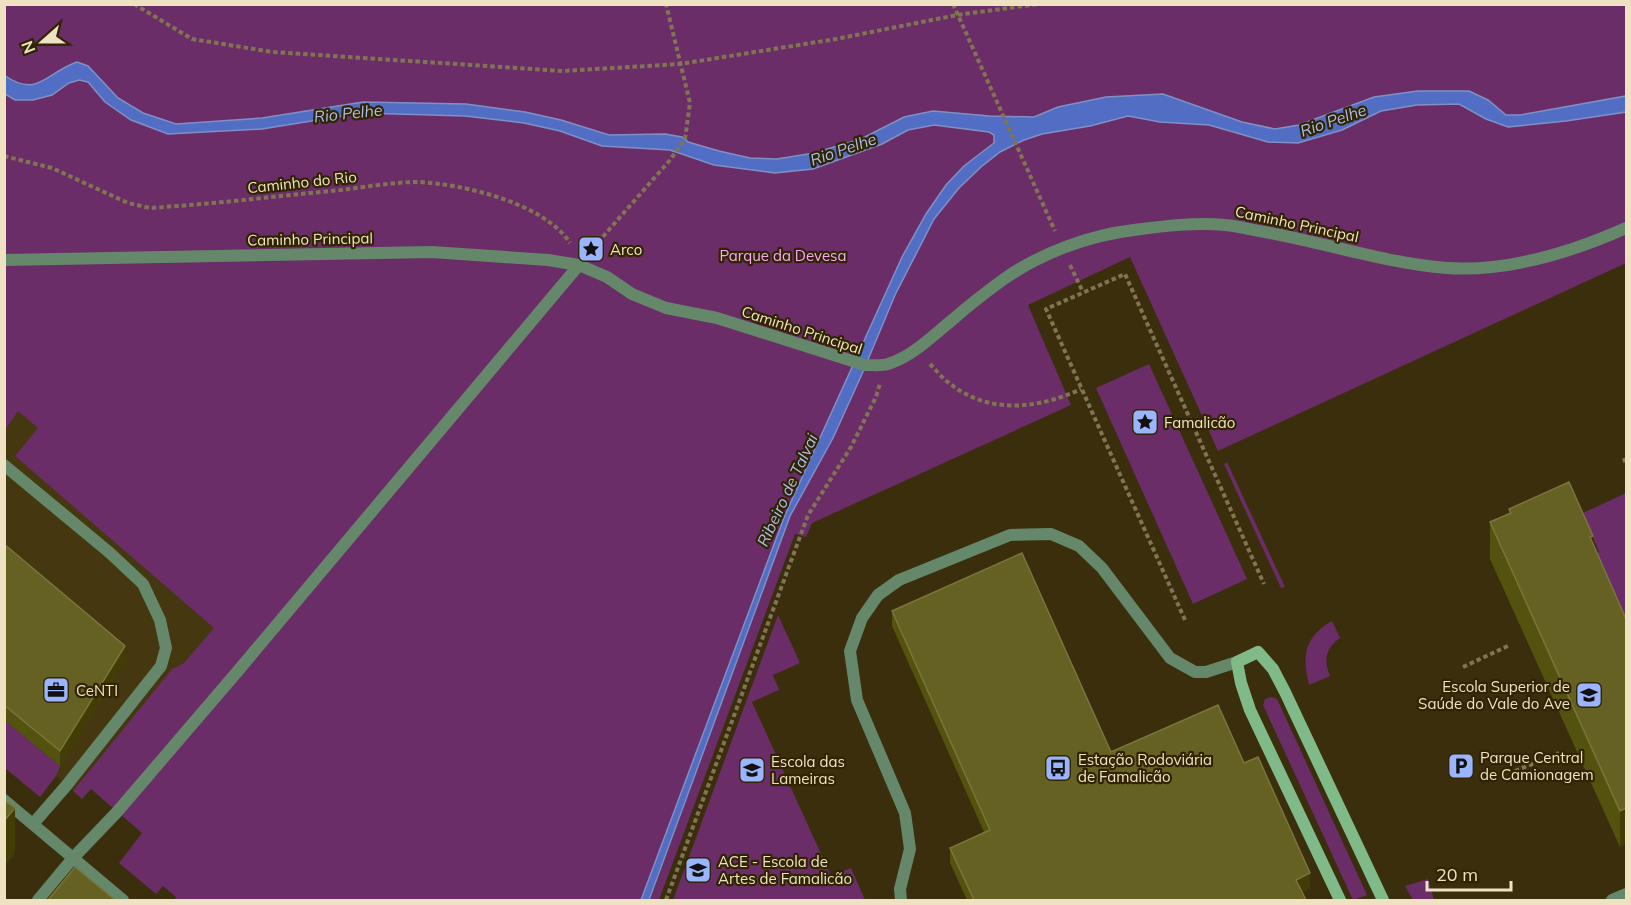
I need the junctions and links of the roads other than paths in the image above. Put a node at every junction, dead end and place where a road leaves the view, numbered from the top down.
1 (1626, 228) edge
2 (4, 260) edge
3 (579, 265) junction
4 (4, 465) edge
5 (1237, 662) junction
6 (4, 800) edge
7 (33, 824) junction
8 (73, 858) junction
9 (1626, 894) edge
10 (38, 900) edge
11 (123, 900) edge
12 (901, 900) edge
13 (1340, 900) edge
14 (1383, 900) edge
15 (1612, 900) edge

1 - 3 street, Caminho Principal
2 - 3 street, Caminho Principal
3 - 8 street
4 - 7 street
5 - 12 street
5 - 13 street
5 - 14 street
6 - 7 street
7 - 8 street
8 - 10 street
8 - 11 street
9 - 15 street

